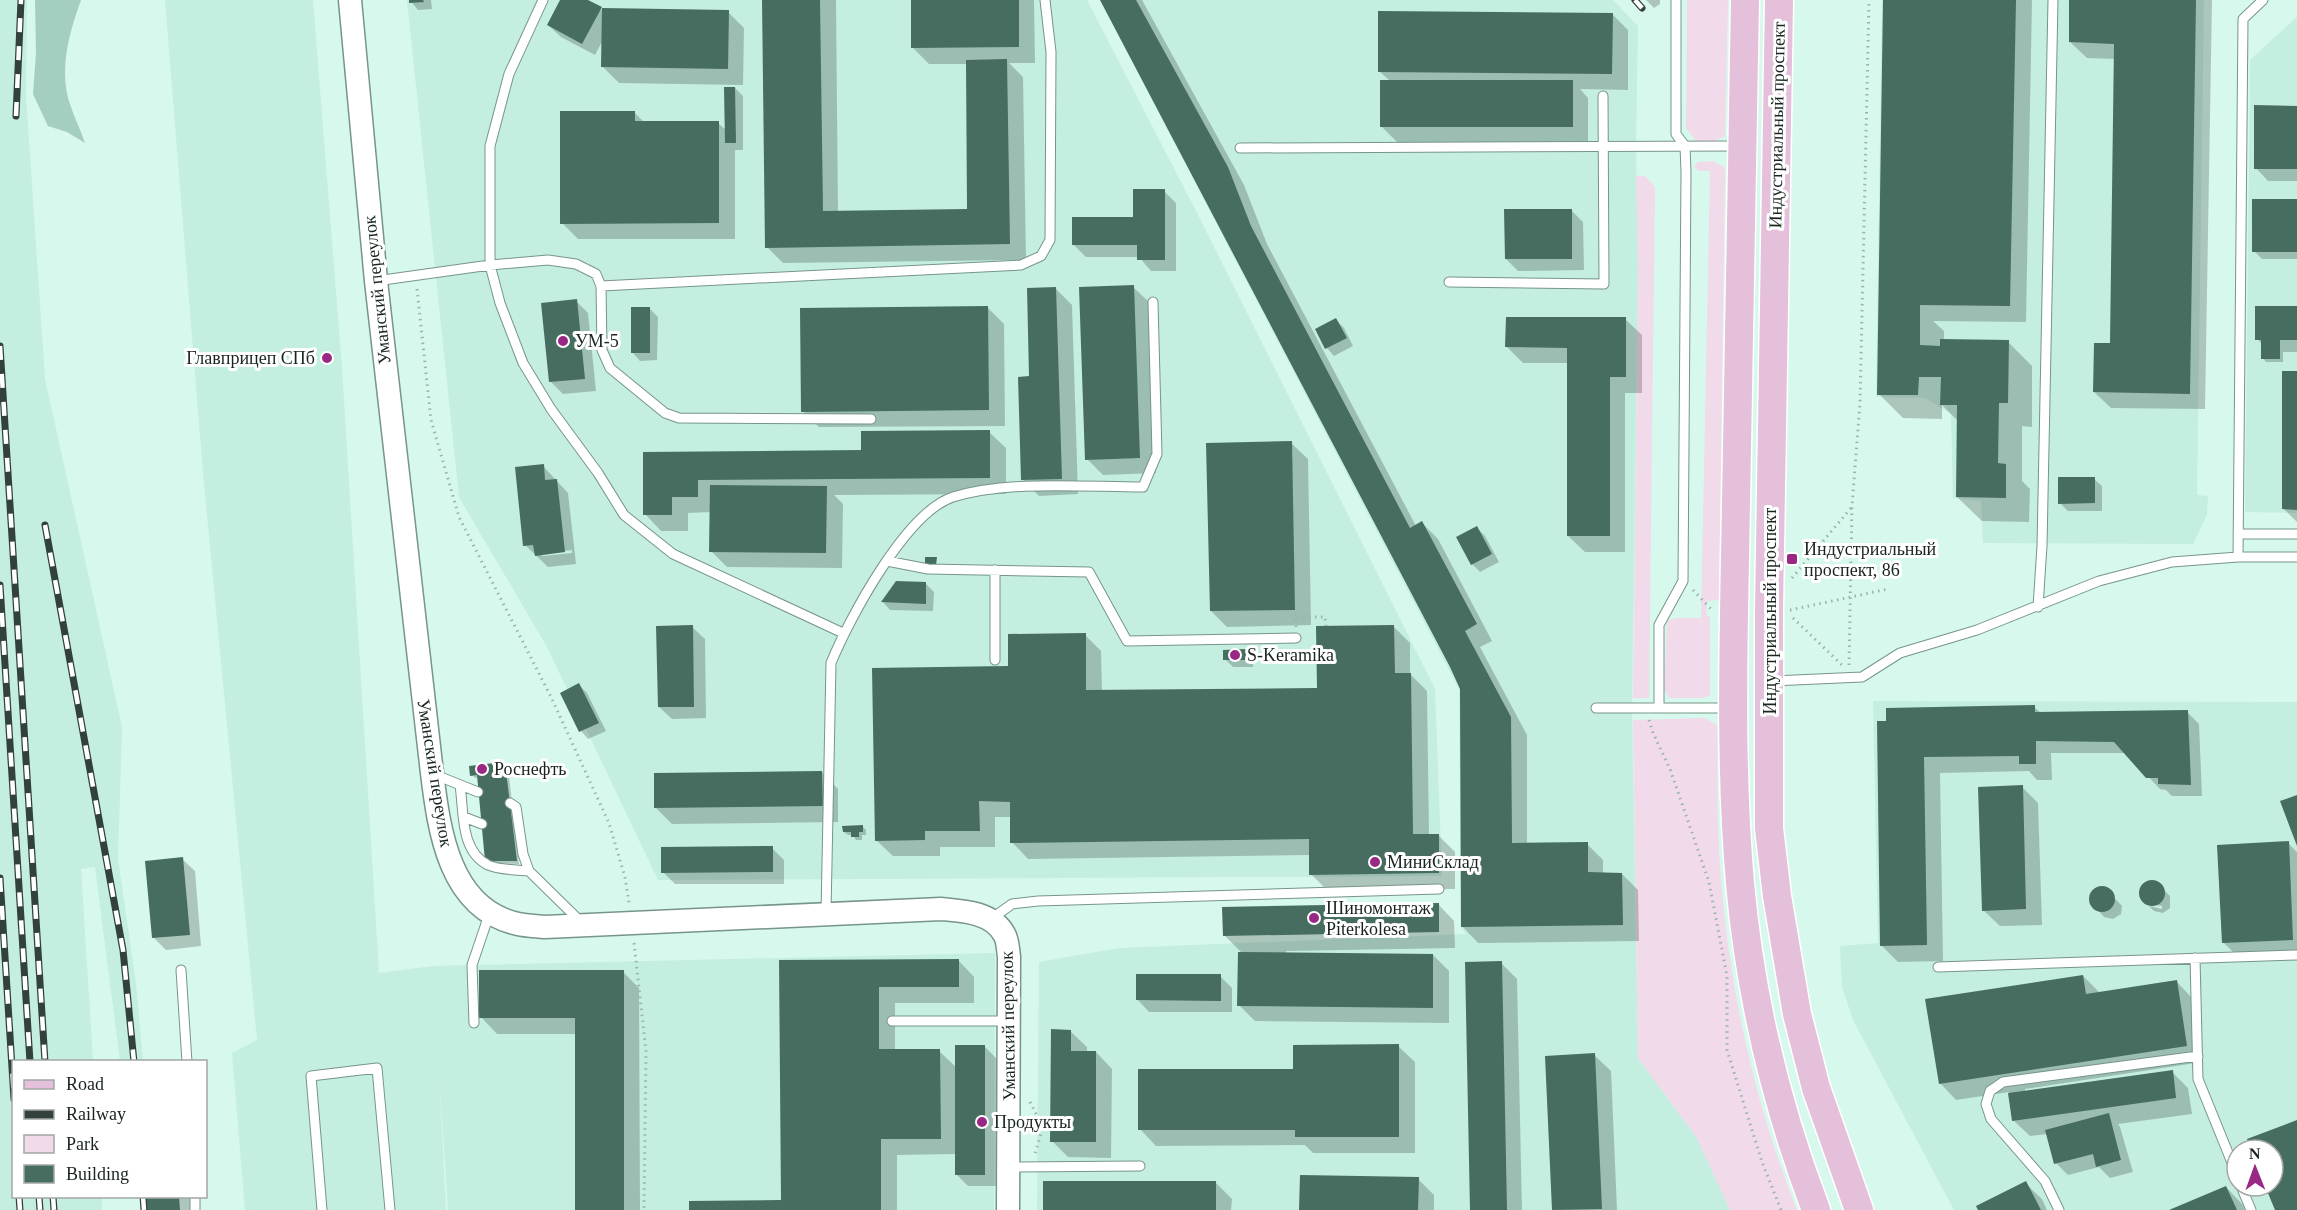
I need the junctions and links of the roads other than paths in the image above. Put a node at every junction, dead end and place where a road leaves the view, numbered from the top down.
1 (350, 0) edge
2 (543, 0) edge
3 (1044, 0) edge
4 (1676, 0) edge
5 (1745, 0) edge
6 (1779, 0) edge
7 (2053, 0) edge
8 (2263, 0) edge
9 (1603, 96) dead end
10 (1685, 146) junction
11 (1743, 146) junction
12 (1604, 147) junction
13 (1240, 148) dead end
14 (490, 265) junction
15 (376, 281) junction
16 (1449, 282) dead end
17 (601, 286) junction
18 (1153, 302) dead end
19 (871, 419) dead end
20 (2238, 534) junction
21 (2297, 534) edge
22 (2238, 557) junction
23 (2297, 557) edge
24 (887, 561) junction
25 (995, 570) junction
26 (2038, 607) junction
27 (843, 633) junction
28 (1296, 638) road end
29 (995, 660) dead end
30 (1769, 681) junction
31 (1596, 708) dead end
32 (1654, 708) junction
33 (1734, 708) junction
34 (432, 773) junction
35 (460, 785) junction
36 (478, 792) dead end
37 (510, 803) dead end
38 (464, 817) junction
39 (482, 824) dead end
40 (530, 871) junction
41 (1439, 889) dead end
42 (490, 912) junction
43 (826, 913) junction
44 (991, 919) junction
45 (584, 925) junction
46 (2297, 955) edge
47 (2195, 958) junction
48 (1938, 967) dead end
49 (181, 970) dead end
50 (892, 1021) dead end
51 (1009, 1021) junction
52 (474, 1023) dead end
53 (2198, 1056) junction
54 (186, 1060) edge
55 (2225, 1145) edge
56 (1140, 1166) dead end
57 (1019, 1167) junction
58 (322, 1210) edge
59 (390, 1210) edge
60 (1008, 1210) edge
61 (1816, 1210) edge
62 (1859, 1210) edge
63 (2059, 1210) edge

1 - 15 street, Уманский переулок
2 - 14 lane
3 - 17 lane
4 - 10 lane
5 - 11 main road, Индустриальный проспект
6 - 30 main road, Индустриальный проспект
7 - 26 lane
8 - 20 lane
9 - 12 lane
10 - 11 lane
10 - 12 lane
10 - 32 lane
11 - 33 main road, Индустриальный проспект
12 - 13 lane
12 - 16 lane
14 - 15 lane
14 - 17 lane
14 - 27 lane
15 - 34 street, Уманский переулок
17 - 19 lane
18 - 24 lane
20 - 21 lane
20 - 22 lane
22 - 23 lane
22 - 26 lane
24 - 25 lane
24 - 27 lane
25 - 28 lane
25 - 29 lane
26 - 30 lane
27 - 43 lane
30 - 62 main road, Индустриальный проспект
31 - 32 lane
32 - 33 lane
33 - 61 main road, Индустриальный проспект
34 - 35 lane
34 - 42 street, Уманский переулок
35 - 36 lane
35 - 38 lane
37 - 40 lane
38 - 39 lane
38 - 40 lane
40 - 45 lane
41 - 44 lane
42 - 45 street, Уманский переулок
42 - 52 lane
43 - 44 street, Уманский переулок
43 - 45 street, Уманский переулок
44 - 51 street, Уманский переулок
46 - 47 lane
47 - 48 lane
47 - 53 lane
49 - 54 lane
50 - 51 lane
51 - 57 street, Уманский переулок
53 - 55 lane
53 - 63 lane
56 - 57 lane
57 - 60 street, Уманский переулок
58 - 59 lane

